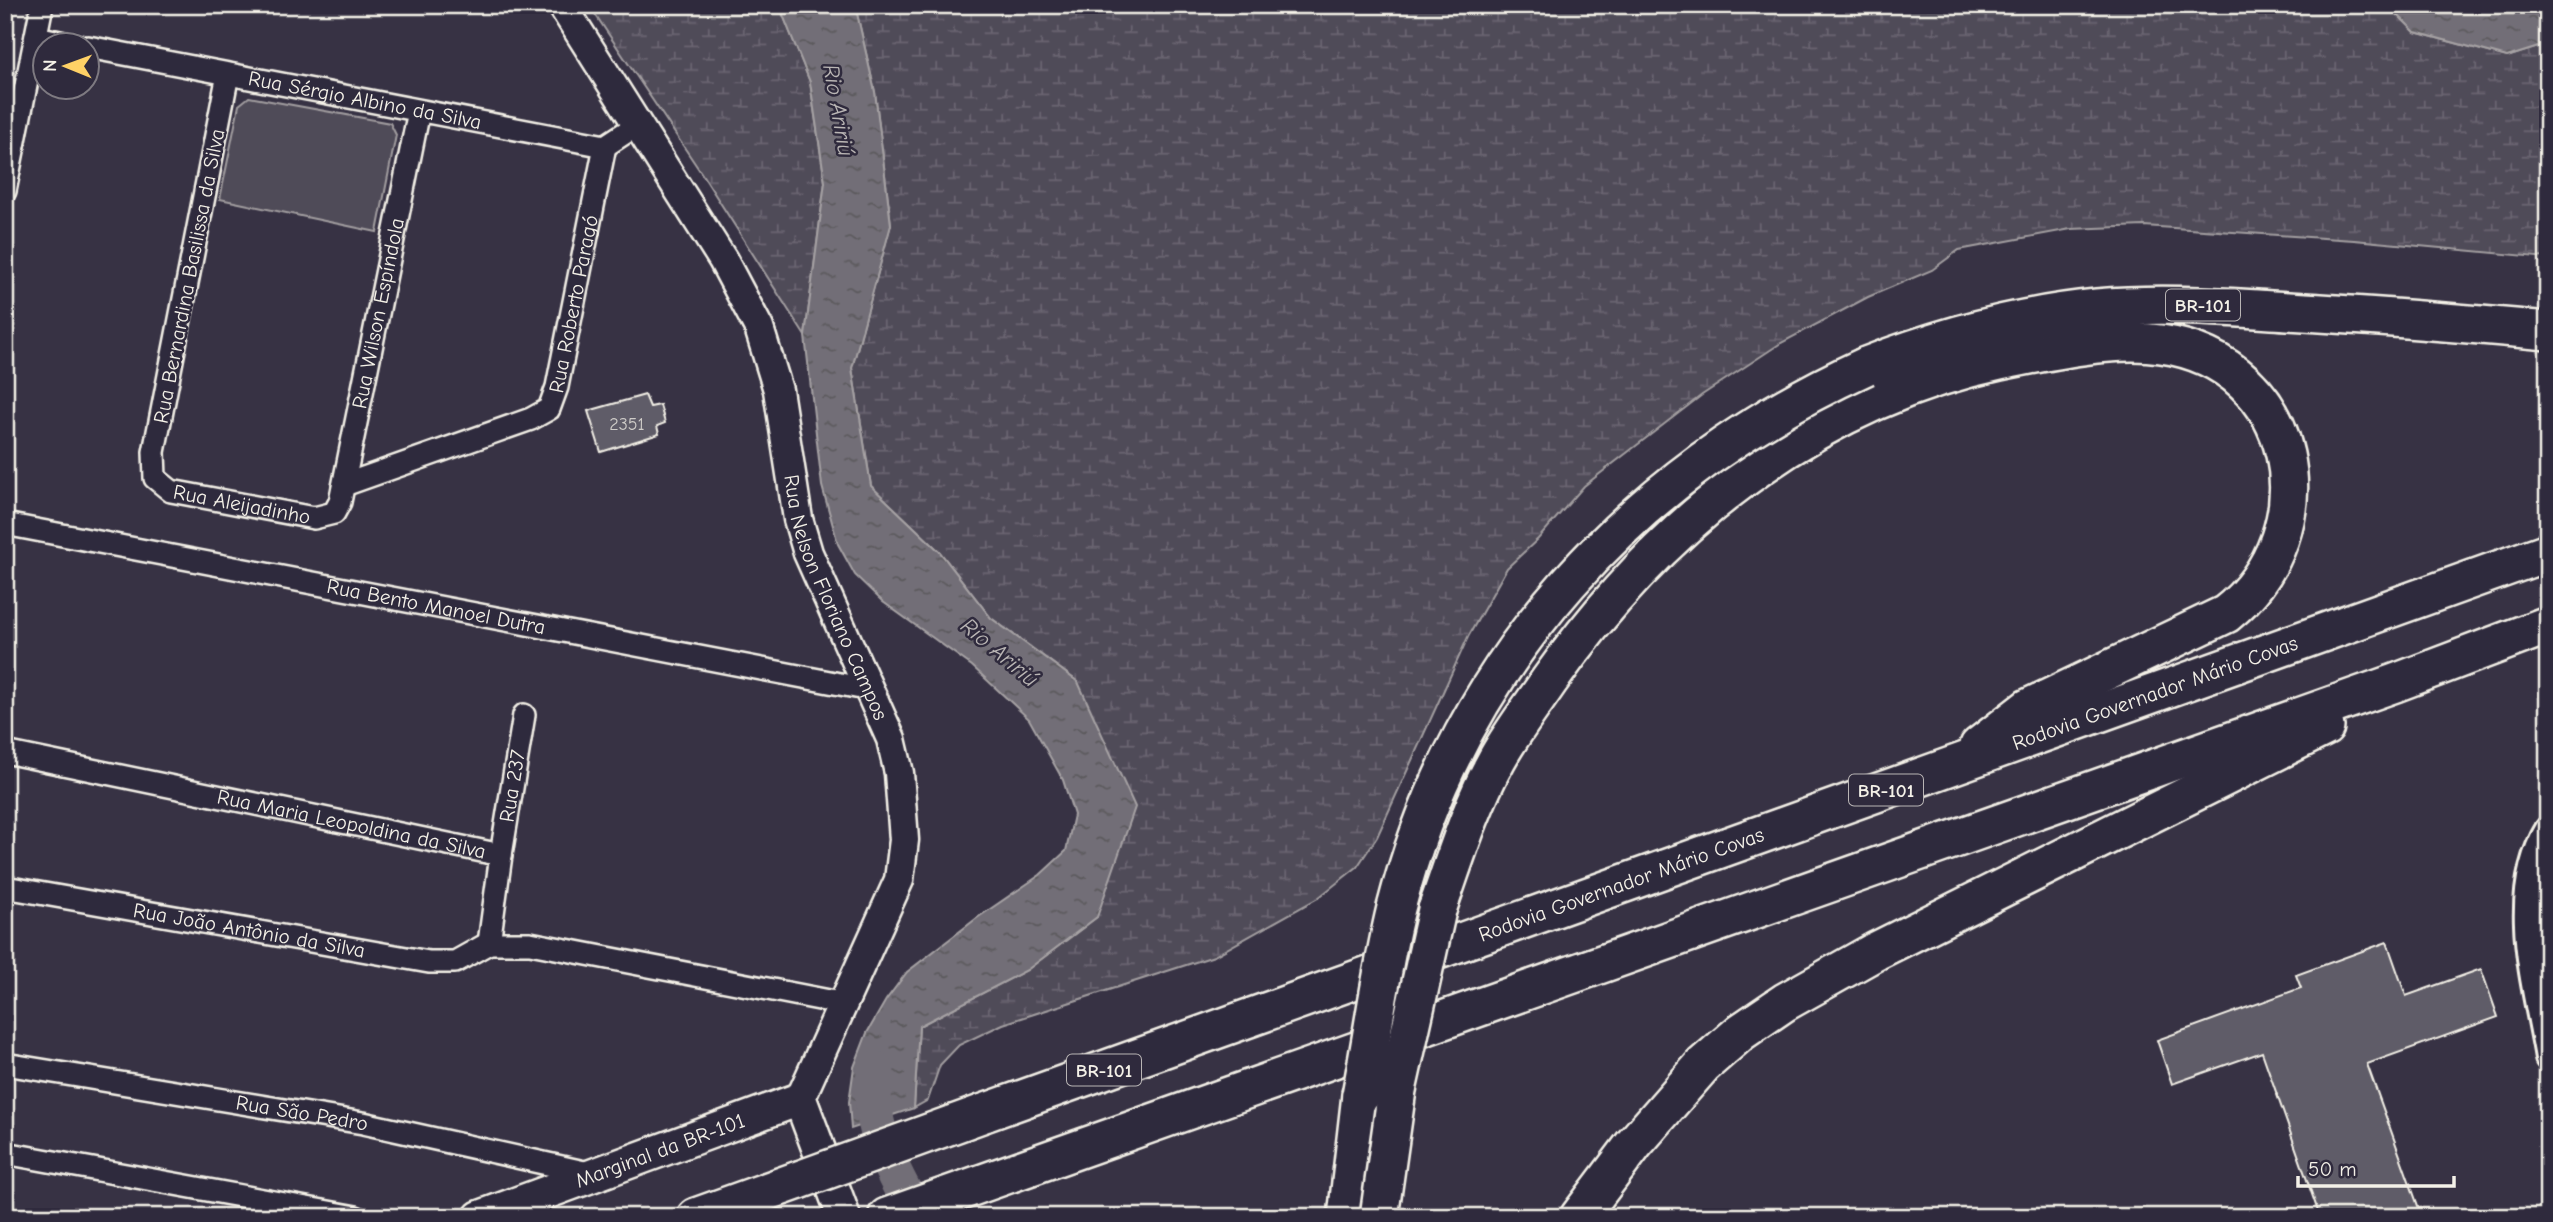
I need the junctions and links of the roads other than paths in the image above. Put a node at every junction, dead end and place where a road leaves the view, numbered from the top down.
1 (42, 5) edge
2 (562, 5) edge
3 (37, 32) edge
4 (102, 50) edge
5 (32, 57) edge
6 (229, 74) junction
7 (419, 111) junction
8 (637, 125) junction
9 (605, 146) junction
10 (5, 191) edge
11 (2548, 331) edge
12 (155, 478) joint
13 (344, 485) junction
14 (334, 513) joint
15 (5, 524) edge
16 (2548, 552) edge
17 (2548, 625) edge
18 (2395, 683) junction
19 (866, 689) junction
20 (524, 715) dead end
21 (5, 752) edge
22 (1953, 766) junction
23 (2548, 829) edge
24 (501, 855) junction
25 (5, 887) edge
26 (489, 943) junction
27 (845, 1004) junction
28 (2548, 1058) edge
29 (5, 1064) edge
30 (800, 1099) junction
31 (5, 1153) edge
32 (595, 1174) junction
33 (356, 1217) edge
34 (480, 1217) edge
35 (696, 1217) edge
36 (844, 1217) edge
37 (887, 1217) edge
38 (1347, 1217) edge
39 (1379, 1217) edge
40 (1579, 1217) edge

1 - 3 street
2 - 8 main road, Rua Nelson Floriano Campos
4 - 6 street, Rua Sérgio Albino da Silva
5 - 10 street
6 - 7 street, Rua Sérgio Albino da Silva
6 - 12 street, Rua Bernardina Basilissa da Silva
7 - 9 street, Rua Sérgio Albino da Silva
7 - 13 street, Rua Wilson Espíndola
8 - 9 street
8 - 19 main road, Rua Nelson Floriano Campos
9 - 13 street, Rua Roberto Paragó
11 - 38 highway, BR-101, bridge
12 - 14 street, Rua Aleijadinho
13 - 14 street, Rua Wilson Espíndola
15 - 19 street, Rua Bento Manoel Dutra
16 - 22 highway, Rodovia Governador Mário Covas / BR-101
17 - 18 highway
18 - 37 highway
18 - 40 highway
19 - 27 main road, Rua Nelson Floriano Campos
20 - 24 street, Rua 237
21 - 24 street, Rua Maria Leopoldina da Silva
22 - 35 highway, Rodovia Governador Mário Covas / BR-101, bridge
22 - 39 highway, BR-101, bridge
23 - 28 street
24 - 26 street, Rua Maria Leopoldina da Silva
25 - 26 street, Rua João Antônio da Silva
26 - 27 street
27 - 30 main road, Rua Nelson Floriano Campos
29 - 32 street, Rua São Pedro
30 - 32 main road, Marginal da BR-101
30 - 36 main road
31 - 33 street
32 - 34 main road, Marginal da BR-101

